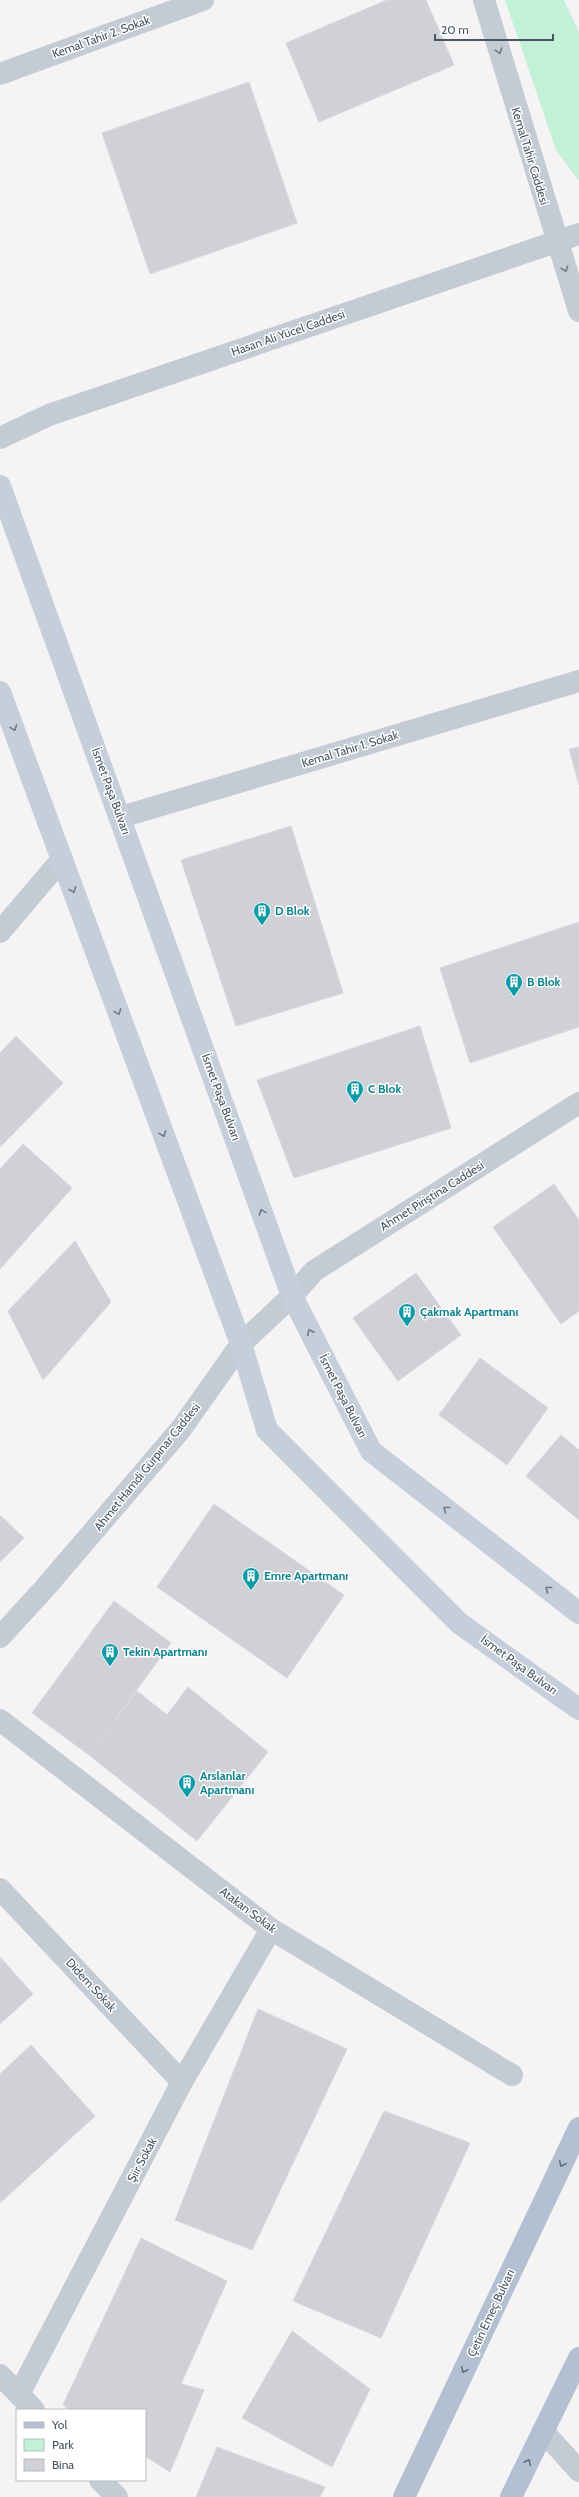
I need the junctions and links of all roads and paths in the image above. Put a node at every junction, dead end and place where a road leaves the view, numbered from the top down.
1 (203, 0) edge
2 (484, 0) edge
3 (0, 74) edge
4 (579, 234) edge
5 (556, 242) junction
6 (579, 311) edge
7 (0, 438) edge
8 (0, 486) edge
9 (579, 681) edge
10 (0, 692) edge
11 (121, 818) junction
12 (62, 858) junction
13 (0, 932) edge
14 (579, 1102) edge
15 (292, 1296) junction
16 (241, 1344) junction
17 (579, 1613) edge
18 (0, 1637) edge
19 (579, 1709) edge
20 (0, 1720) edge
21 (0, 1889) edge
22 (271, 1929) junction
23 (512, 2075) dead end
24 (182, 2082) junction
25 (579, 2128) edge
26 (579, 2358) edge
27 (0, 2375) edge
28 (19, 2394) junction
29 (33, 2409) edge
30 (543, 2431) junction
31 (579, 2471) edge
32 (101, 2481) edge
33 (117, 2497) edge
34 (404, 2497) edge
35 (511, 2497) edge

1 - 3 street, Kemal Tahir 2. Sokak
2 -> 5 street, Kemal Tahir Caddesi
4 - 5 street, Hasan Ali Yücel Caddesi
5 -> 6 street, Kemal Tahir Caddesi
5 - 7 street, Hasan Ali Yücel Caddesi
8 - 11 street, İsmet Paşa Bulvarı
9 - 11 street, Kemal Tahir 1. Sokak
10 -> 12 street, İsmet Paşa Bulvarı
15 -> 11 street, İsmet Paşa Bulvarı
12 - 13 street
12 -> 16 street, İsmet Paşa Bulvarı
14 - 15 street, Ahmet Piriştina Caddesi
15 - 16 street, Ahmet Hamdi Gürpınar Caddesi
17 -> 15 street, İsmet Paşa Bulvarı
16 - 18 street, Ahmet Hamdi Gürpınar Caddesi
16 - 19 street, İsmet Paşa Bulvarı
20 - 22 street, Atakan Sokak
21 - 24 street, Didem Sokak
22 - 23 street, Atakan Sokak
22 - 24 street, Şiir Sokak
24 - 28 street, Şiir Sokak
25 -> 34 main road, Çetin Emeç Bulvarı
26 - 30 main road
27 - 28 street
28 - 29 street
30 - 31 street
35 -> 30 main road
32 - 33 street

